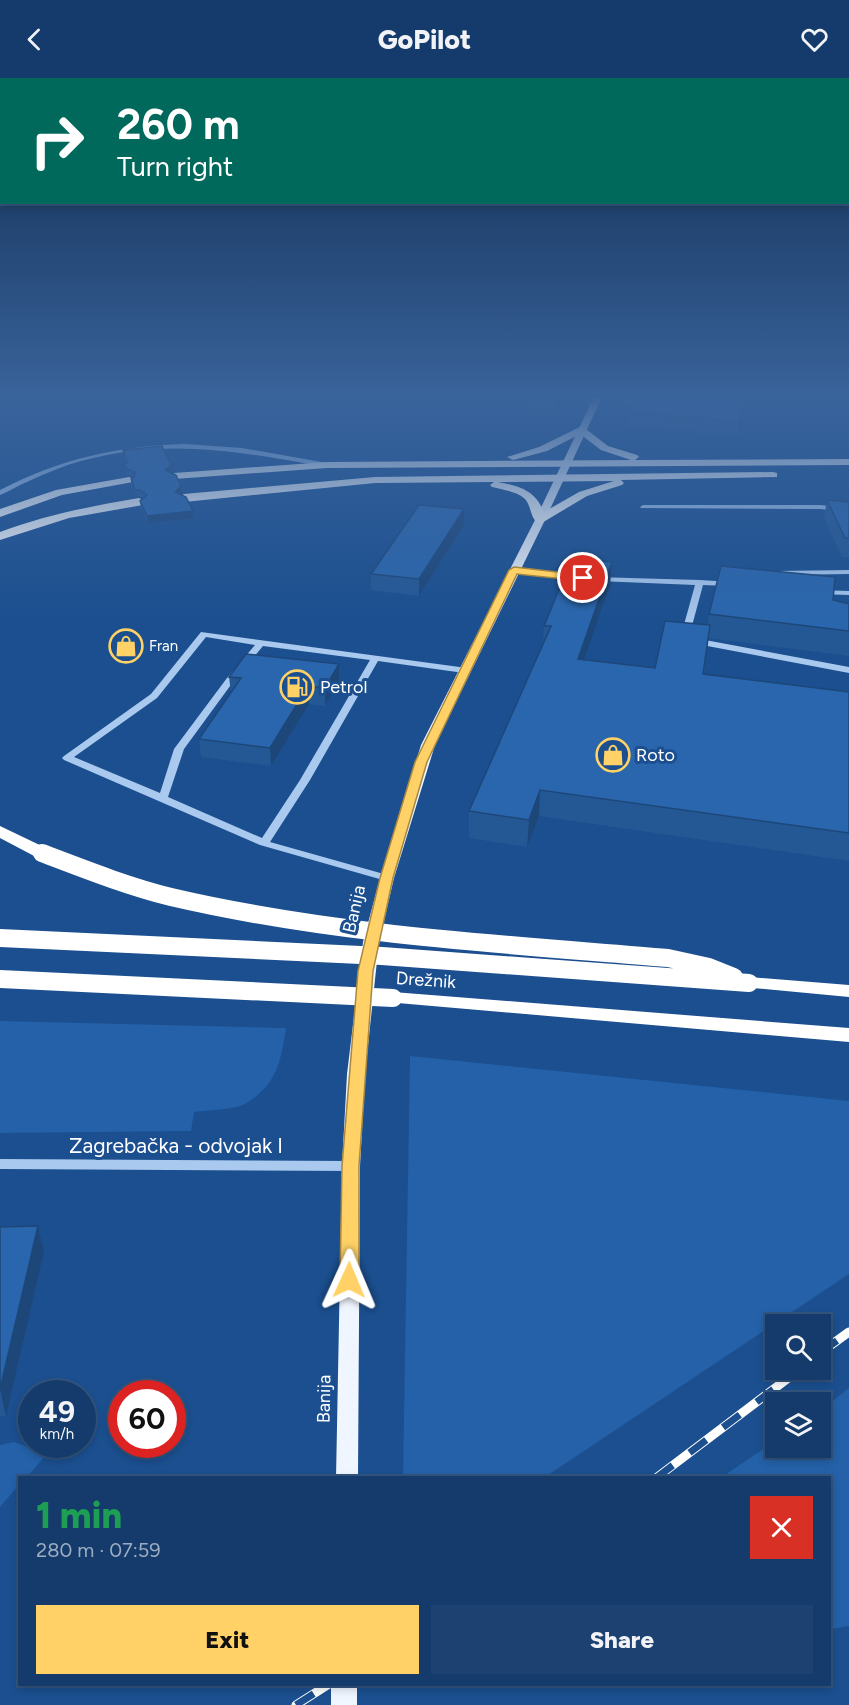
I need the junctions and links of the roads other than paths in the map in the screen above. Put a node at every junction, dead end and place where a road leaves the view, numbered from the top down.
1 (41, 473) edge
2 (217, 473) edge
3 (562, 473) edge
4 (849, 474) edge
5 (789, 475) dead end
6 (820, 475) dead end
7 (174, 476) edge
8 (671, 476) junction
9 (560, 477) junction
10 (423, 479) junction
11 (129, 480) edge
12 (0, 494) edge
13 (184, 498) edge
14 (139, 502) edge
15 (643, 507) dead end
16 (849, 510) edge
17 (0, 513) edge
18 (540, 520) junction
19 (0, 536) edge
20 (514, 570) junction
21 (849, 572) edge
22 (765, 575) edge
23 (700, 582) junction
24 (743, 585) edge
25 (814, 591) edge
26 (849, 594) edge
27 (261, 643) junction
28 (375, 659) junction
29 (849, 669) edge
30 (464, 670) junction
31 (163, 798) junction
32 (0, 831) edge
33 (264, 843) junction
34 (387, 878) junction
35 (0, 938) edge
36 (0, 979) edge
37 (749, 983) junction
38 (849, 991) edge
39 (849, 1035) edge
40 (0, 1164) edge
41 (351, 1166) junction
42 (347, 1476) edge
43 (344, 1686) edge
44 (344, 1705) edge

1 - 12 street
2 - 7 highway
3 - 9 main road, Banija
4 - 6 highway
5 - 8 highway
8 - 9 highway
8 - 18 highway
9 - 10 highway
9 - 18 main road, Banija
10 - 13 highway
10 - 18 highway
11 - 17 highway
14 - 19 highway
15 - 16 street
18 - 20 main road, Banija
20 - 23 street
20 - 30 main road, Banija
21 - 22 street
23 - 24 street
23 - 29 street
25 - 26 street
27 - 28 street
27 - 31 street
27 - 31 street
28 - 30 street
28 - 33 street
30 - 34 main road, Banija
31 - 33 street
32 - 37 highway, bridge
33 - 34 street
34 - 41 main road, Banija
35 - 37 highway, Drežnik, bridge
36 - 39 highway, Drežnik, bridge
37 - 38 highway, Drežnik
40 - 41 street, Zagrebačka - odvojak I
41 - 42 main road, Banija
43 - 44 main road

